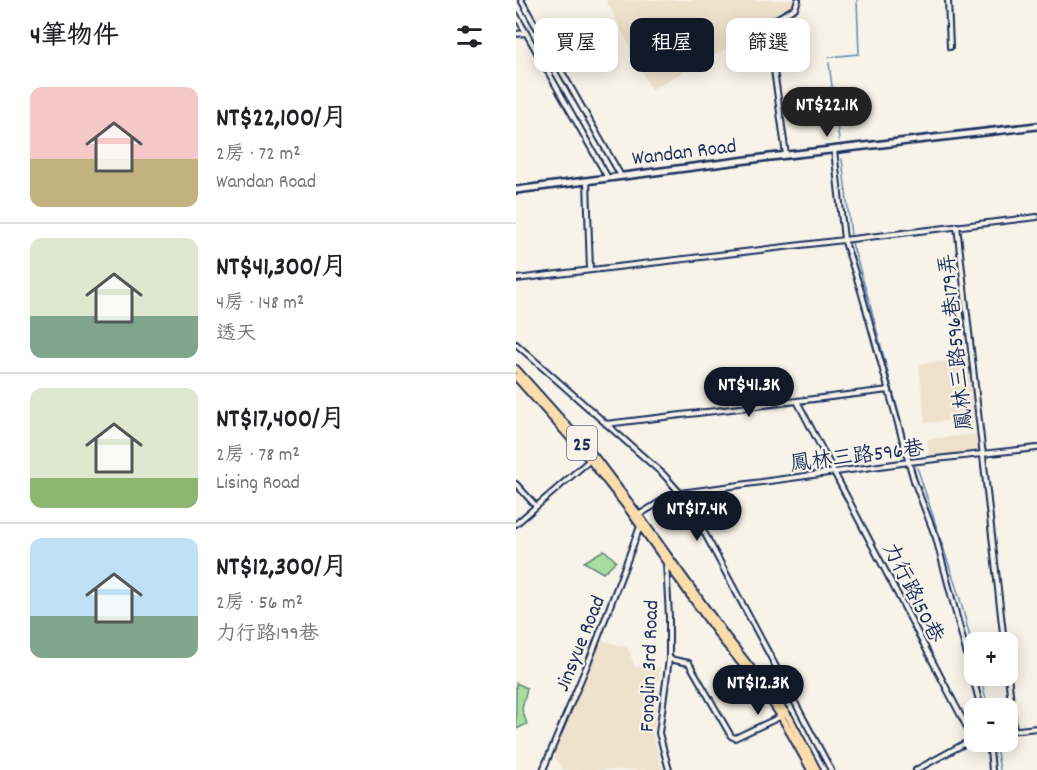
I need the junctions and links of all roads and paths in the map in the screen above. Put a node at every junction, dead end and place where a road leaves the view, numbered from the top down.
1 (521, 0) edge
2 (798, 0) edge
3 (948, 0) edge
4 (516, 15) edge
5 (526, 33) junction
6 (516, 34) edge
7 (950, 47) dead end
8 (1037, 126) edge
9 (834, 149) junction
10 (786, 155) junction
11 (621, 176) junction
12 (608, 178) junction
13 (587, 180) junction
14 (516, 190) edge
15 (1037, 217) edge
16 (957, 226) junction
17 (844, 239) junction
18 (590, 270) junction
19 (516, 279) edge
20 (516, 344) edge
21 (516, 369) edge
22 (516, 377) edge
23 (889, 390) junction
24 (797, 401) junction
25 (606, 424) junction
26 (1037, 448) edge
27 (982, 454) junction
28 (592, 458) junction
29 (909, 462) junction
30 (835, 472) junction
31 (516, 484) edge
32 (680, 493) junction
33 (536, 506) junction
34 (637, 516) junction
35 (642, 523) junction
36 (516, 524) edge
37 (668, 561) junction
38 (1003, 632) edge
39 (669, 659) junction
40 (978, 698) edge
41 (784, 715) junction
42 (964, 719) edge
43 (1037, 728) edge
44 (1018, 730) edge
45 (964, 744) edge
46 (990, 752) edge
47 (543, 770) edge
48 (669, 770) edge
49 (811, 770) edge
50 (817, 770) edge
51 (831, 770) edge
52 (916, 770) edge
53 (992, 770) edge

1 - 11 street
2 - 10 street
3 - 7 street
4 - 5 street
5 - 6 street
5 - 12 street
8 - 9 street, Wandan Road
9 - 10 street, Wandan Road
9 - 17 street
10 - 11 street, Wandan Road
11 - 12 street, Wandan Road
12 - 13 street, Wandan Road
13 - 14 street, Wandan Road
13 - 18 street
15 - 16 street
16 - 17 street
16 - 27 street, 鳳林三路596巷179弄
17 - 18 street
17 - 23 street
18 - 19 street
20 - 25 street
21 - 28 main road, 25
22 - 28 main road, 25
23 - 24 street
23 - 29 street
24 - 25 street
24 - 30 street, 力行路150巷
25 - 32 street
26 - 27 street, 鳳林三路596巷
27 - 29 street, 鳳林三路596巷
27 - 38 street, 鳳林三路596巷179弄
28 - 33 street
28 - 34 main road, 25
29 - 30 street, 鳳林三路596巷
29 - 40 street
30 - 32 street, 鳳林三路596巷
30 - 42 street, 力行路150巷
31 - 33 street
32 - 34 street, 鳳林三路596巷
32 - 51 street
33 - 36 street
34 - 35 main road, 25
35 - 37 main road, 25
35 - 47 street, Jinsyue Road
37 - 39 street, Fonglin 3rd Road
37 - 41 main road, 25
39 - 41 street
39 - 48 street, Fonglin 3rd Road
41 - 49 main road, 25
41 - 50 main road, 25
43 - 44 street
45 - 52 street, 力行路150巷
46 - 53 street

